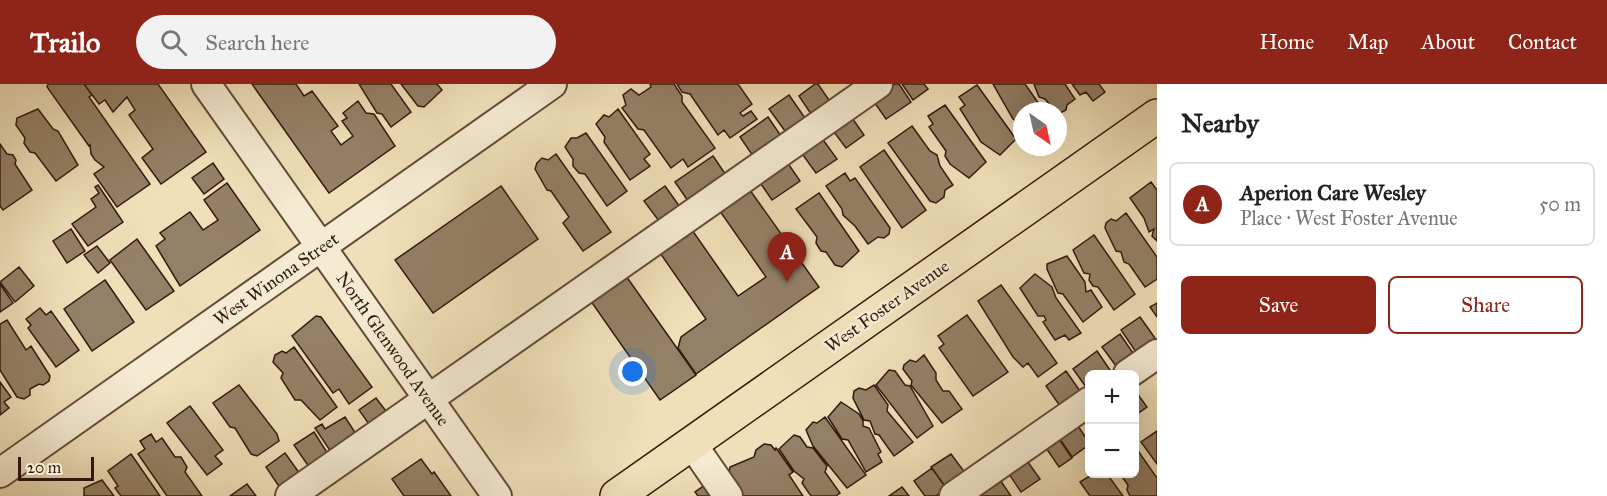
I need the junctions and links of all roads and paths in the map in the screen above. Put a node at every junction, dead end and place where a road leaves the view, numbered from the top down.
1 (206, 84) edge
2 (552, 84) edge
3 (878, 84) edge
4 (1157, 116) edge
5 (321, 247) junction
6 (1157, 354) edge
7 (1135, 370) edge
8 (428, 399) junction
9 (1085, 405) edge
10 (692, 444) junction
11 (0, 473) edge
12 (290, 496) edge
13 (497, 496) edge
14 (617, 496) edge
15 (728, 496) edge
16 (954, 496) edge

1 - 5 street, North Glenwood Avenue
2 - 5 street, West Winona Street
3 - 8 street
4 - 10 main road, West Foster Avenue
5 - 8 street, North Glenwood Avenue
5 - 11 street, West Winona Street
6 - 7 street
8 - 12 street
8 - 13 street, North Glenwood Avenue
9 - 16 street
10 - 14 main road, West Foster Avenue
10 - 15 street

